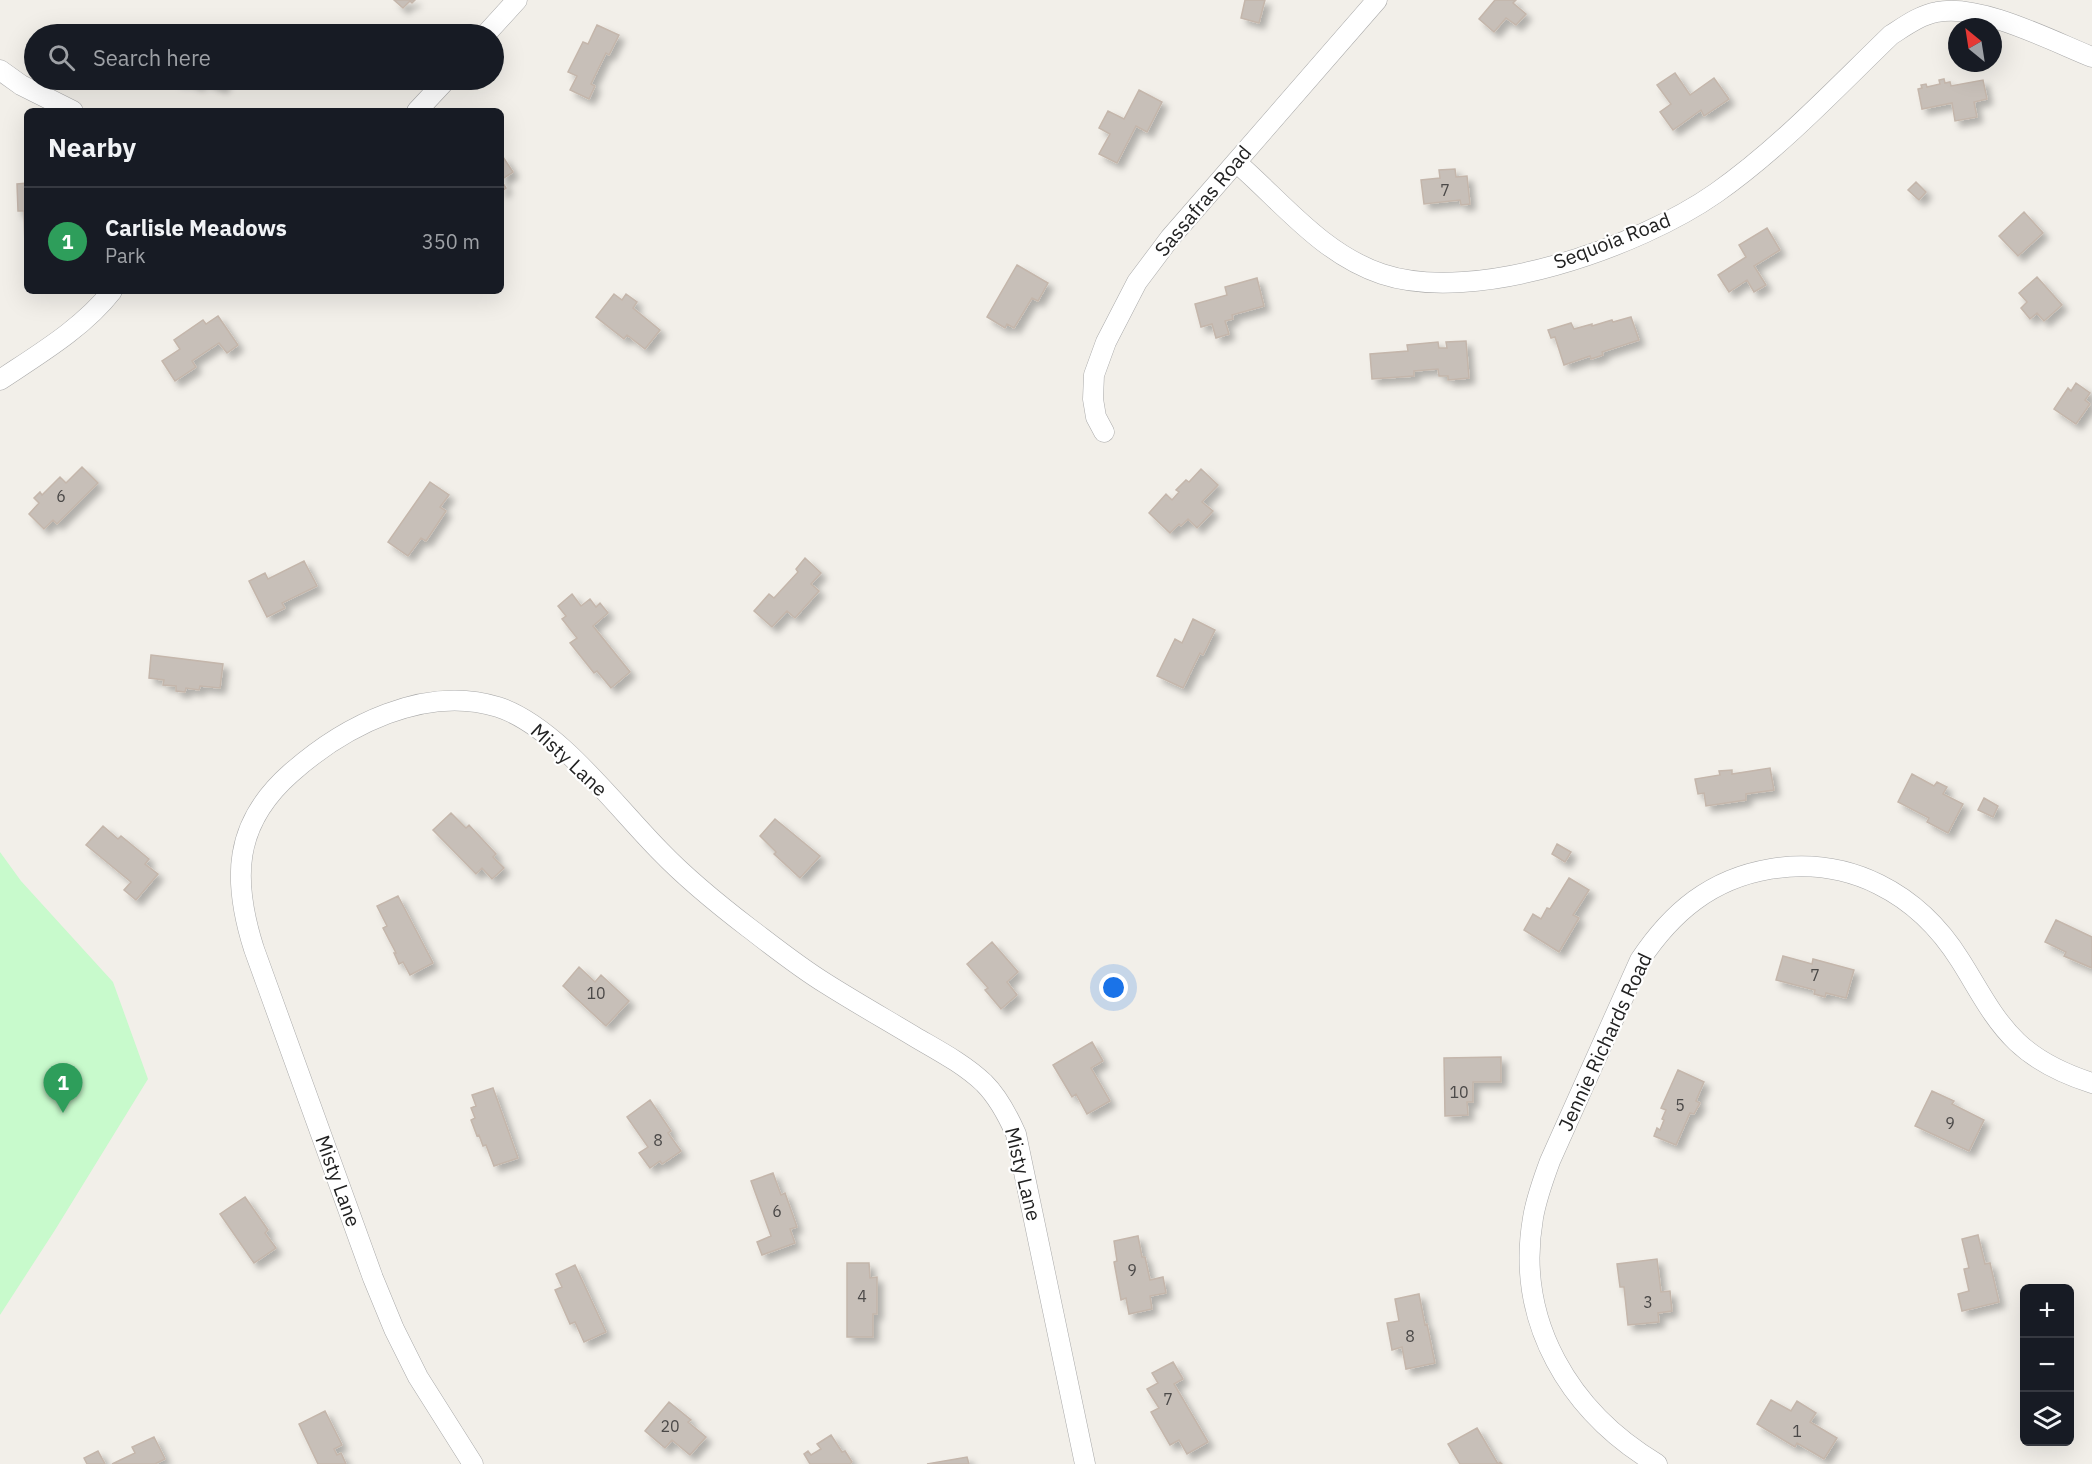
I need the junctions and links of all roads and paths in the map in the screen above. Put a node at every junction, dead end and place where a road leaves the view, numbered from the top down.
1 (517, 0) edge
2 (1377, 0) edge
3 (495, 24) edge
4 (2092, 57) edge
5 (0, 70) edge
6 (24, 86) edge
7 (31, 90) edge
8 (437, 90) edge
9 (67, 108) edge
10 (420, 108) edge
11 (1236, 162) junction
12 (110, 294) edge
13 (0, 380) edge
14 (1104, 432) dead end
15 (2092, 1083) edge
16 (474, 1464) edge
17 (1085, 1464) edge
18 (1657, 1464) edge

1 - 3 street
2 - 11 street, Sassafras Road
4 - 11 street, Sequoia Road
5 - 6 street
7 - 9 street
8 - 10 street
11 - 14 street, Sassafras Road
12 - 13 street
15 - 18 street, Jennie Richards Road
16 - 17 street, Misty Lane

